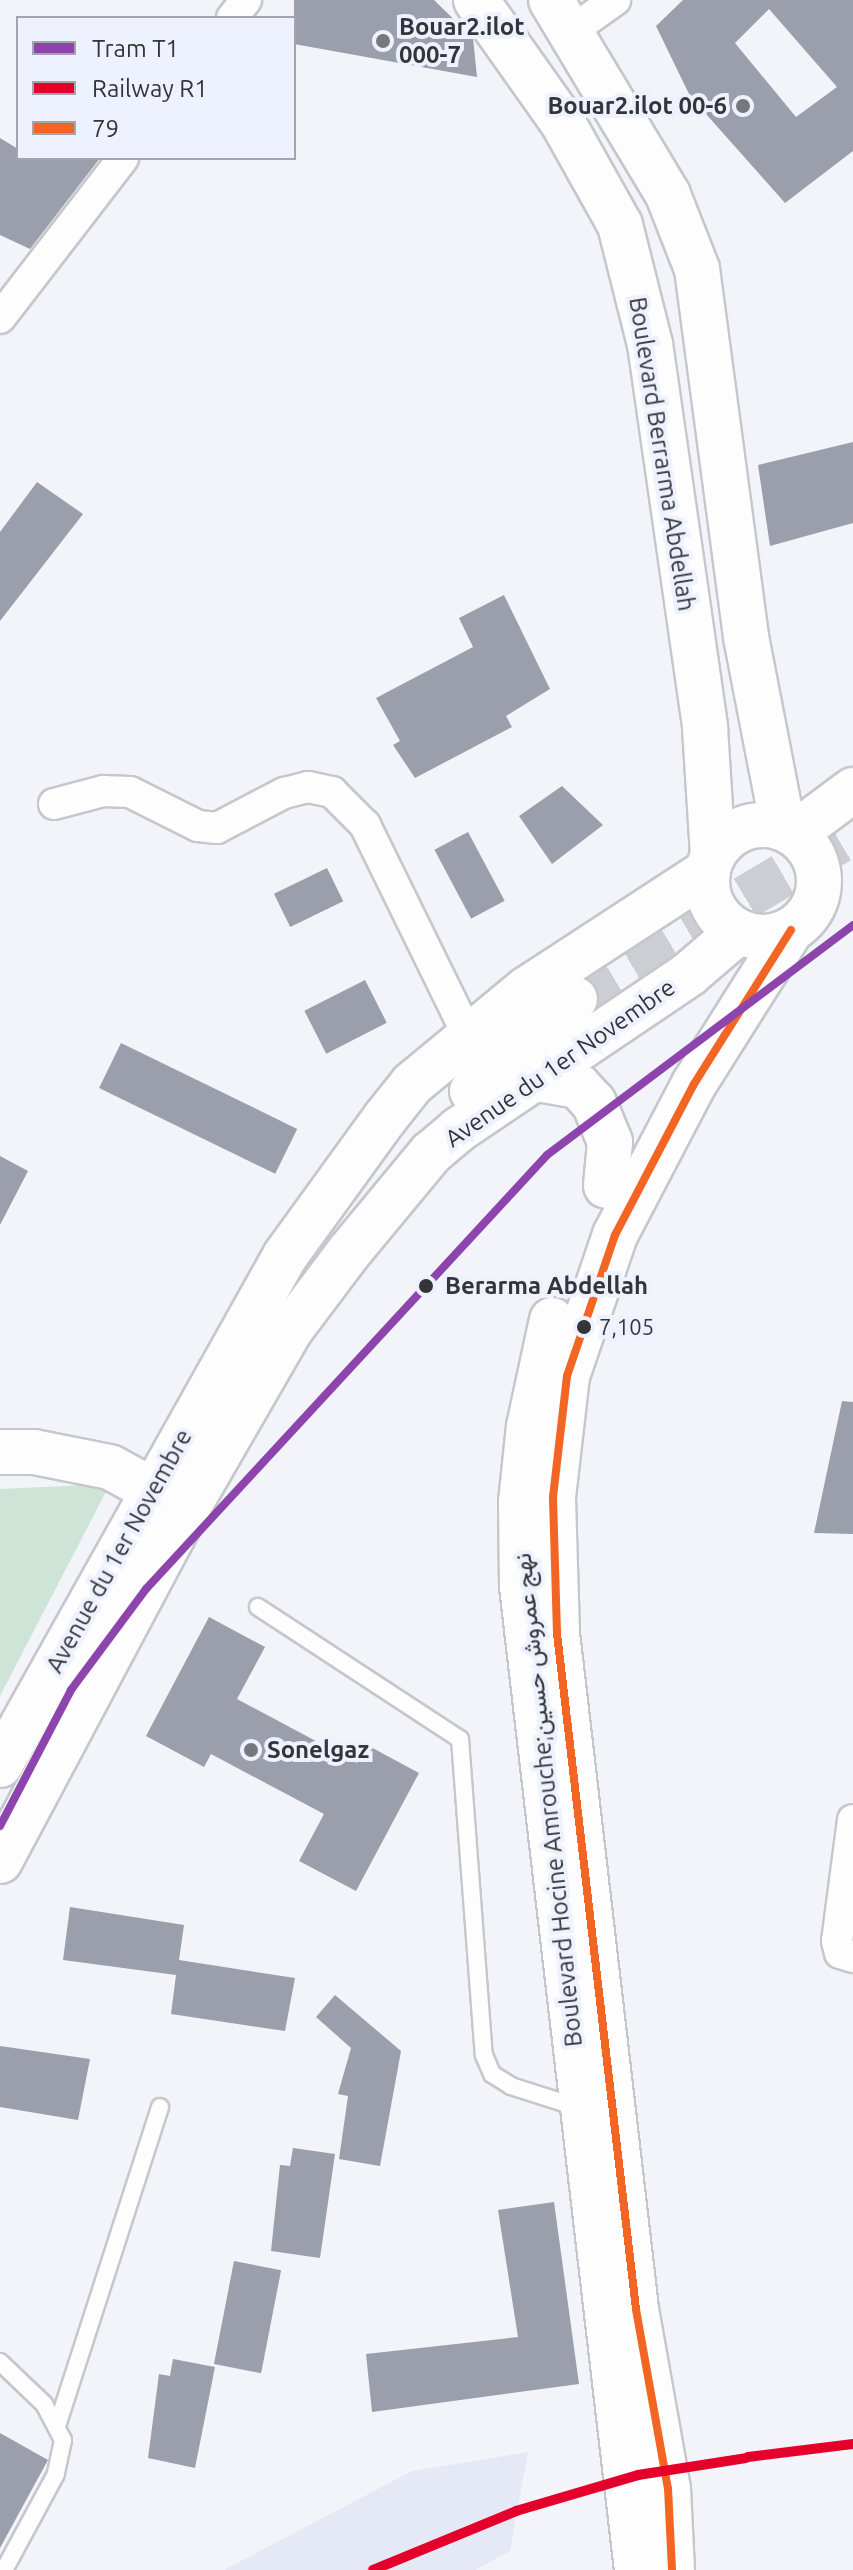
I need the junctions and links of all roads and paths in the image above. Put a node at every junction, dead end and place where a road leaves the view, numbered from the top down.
1 (246, 0) edge
2 (476, 0) edge
3 (615, 0) edge
4 (562, 15) edge
5 (234, 16) edge
6 (121, 160) edge
7 (3, 306) edge
8 (853, 790) edge
9 (54, 804) dead end
10 (788, 831) junction
11 (710, 863) junction
12 (836, 878) edge
13 (761, 933) junction
14 (468, 1035) junction
15 (532, 1078) junction
16 (606, 1186) junction
17 (334, 1187) junction
18 (291, 1329) junction
19 (0, 1452) edge
20 (171, 1498) junction
21 (258, 1607) dead end
22 (0, 1765) edge
23 (853, 1820) edge
24 (0, 1861) edge
25 (853, 1957) edge
26 (160, 2107) dead end
27 (581, 2109) junction
28 (0, 2362) edge
29 (58, 2423) junction
30 (4, 2570) edge
31 (637, 2570) edge
32 (672, 2570) edge

1 - 5 street
2 - 11 main road, Boulevard Berrarma Abdellah
3 - 4 street
4 - 10 main road
6 - 7 street
8 - 10 main road
9 - 14 street
10 - 11 main road
10 - 12 main road
11 - 13 main road
11 - 14 main road, Avenue du 1er Novembre
12 - 13 main road
13 - 15 main road, Avenue du 1er Novembre
13 - 16 main road, Boulevard Hocine Amrouche;نهج عمروش حسين
13 - 32 main road, Boulevard Hocine Amrouche;نهج عمروش حسين
14 - 17 main road, Avenue du 1er Novembre
15 - 16 main road
15 - 18 main road, Avenue du 1er Novembre
16 - 27 main road, Boulevard Hocine Amrouche;نهج عمروش حسين
17 - 18 main road
17 - 20 main road, Avenue du 1er Novembre
18 - 20 main road, Avenue du 1er Novembre
19 - 20 main road
20 - 22 main road, Avenue du 1er Novembre
20 - 24 main road, Avenue du 1er Novembre
21 - 27 lane
23 - 25 street
26 - 29 lane
27 - 31 main road, Boulevard Hocine Amrouche;نهج عمروش حسين
28 - 29 lane
29 - 30 lane

